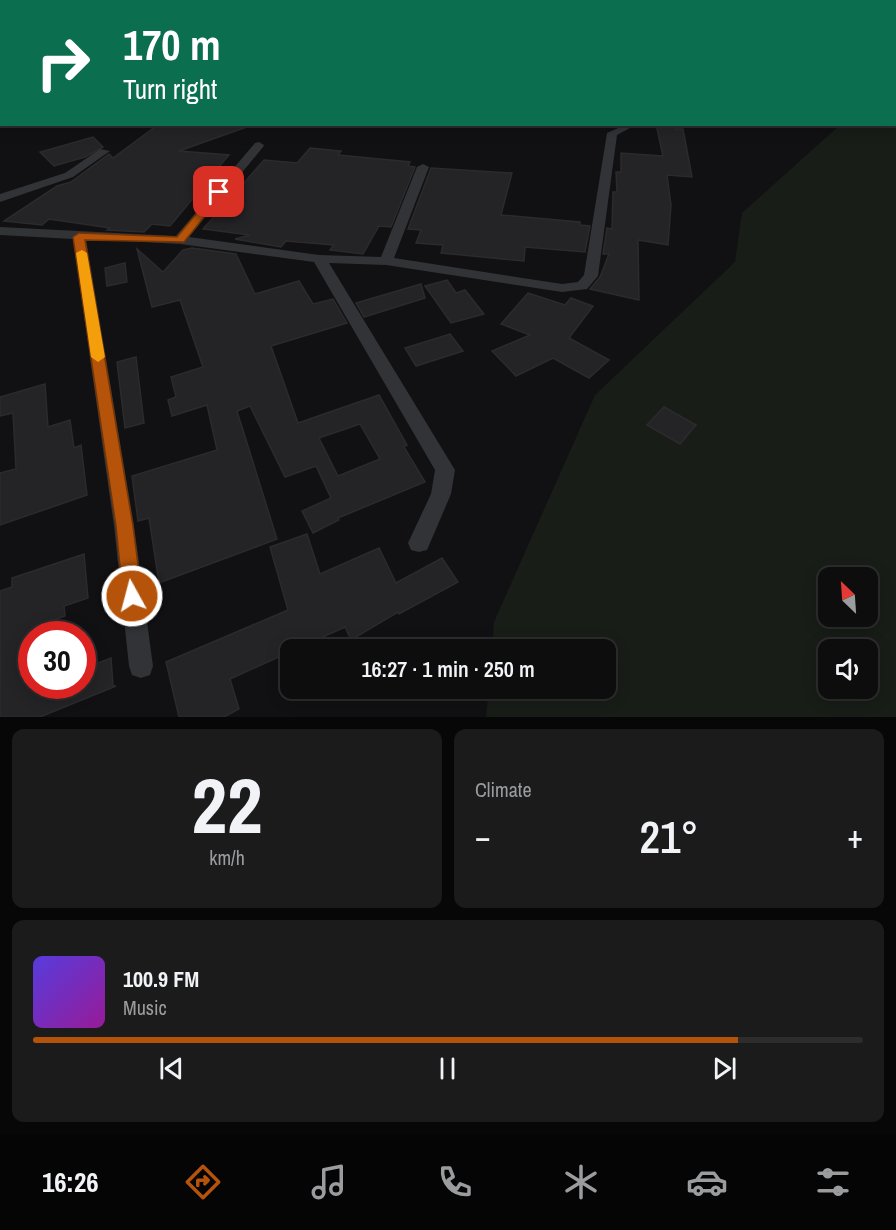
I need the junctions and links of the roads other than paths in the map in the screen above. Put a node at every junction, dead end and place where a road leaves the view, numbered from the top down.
1 (625, 128) dead end
2 (259, 145) dead end
3 (104, 151) dead end
4 (423, 167) dead end
5 (0, 198) edge
6 (0, 231) edge
7 (79, 237) junction
8 (180, 240) junction
9 (319, 259) junction
10 (386, 261) junction
11 (419, 543) dead end
12 (141, 666) dead end

1 - 10 street
2 - 8 street
3 - 5 street
4 - 10 street
6 - 7 street
7 - 8 street
7 - 12 street
8 - 9 street
9 - 10 street
9 - 11 street

